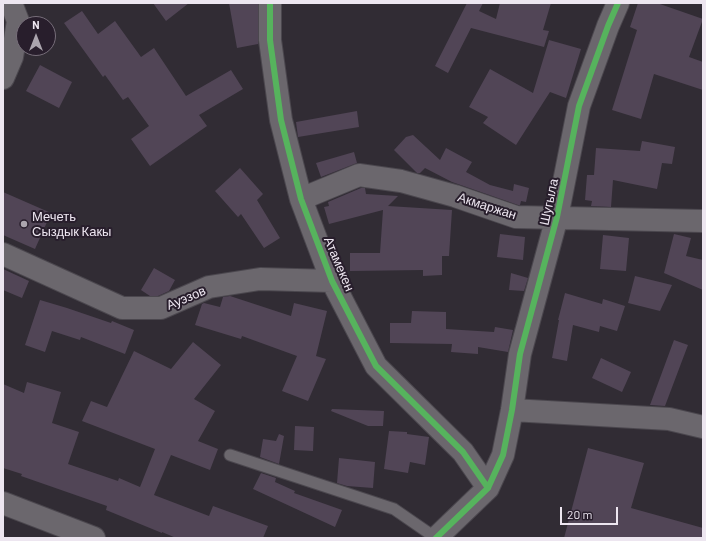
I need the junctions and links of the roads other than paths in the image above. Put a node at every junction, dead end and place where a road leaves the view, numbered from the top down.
1 (11, 3) edge
2 (270, 3) edge
3 (618, 3) edge
4 (3, 78) edge
5 (301, 199) junction
6 (557, 217) junction
7 (703, 221) edge
8 (3, 254) edge
9 (332, 281) junction
10 (512, 410) junction
11 (703, 427) edge
12 (230, 455) dead end
13 (488, 488) junction
14 (3, 503) edge
15 (94, 538) edge
16 (436, 538) edge

1 - 4 street
2 - 5 street, Атамекен
3 - 6 street, Шугыла
5 - 6 street, Акмаржан
5 - 9 street, Атамекен
6 - 7 street, Акмаржан
6 - 10 street, Шугыла
8 - 9 street, Ауэзов
9 - 13 street, Атамекен
10 - 11 street
10 - 13 street, Шугыла
12 - 16 lane
13 - 16 street
14 - 15 street

